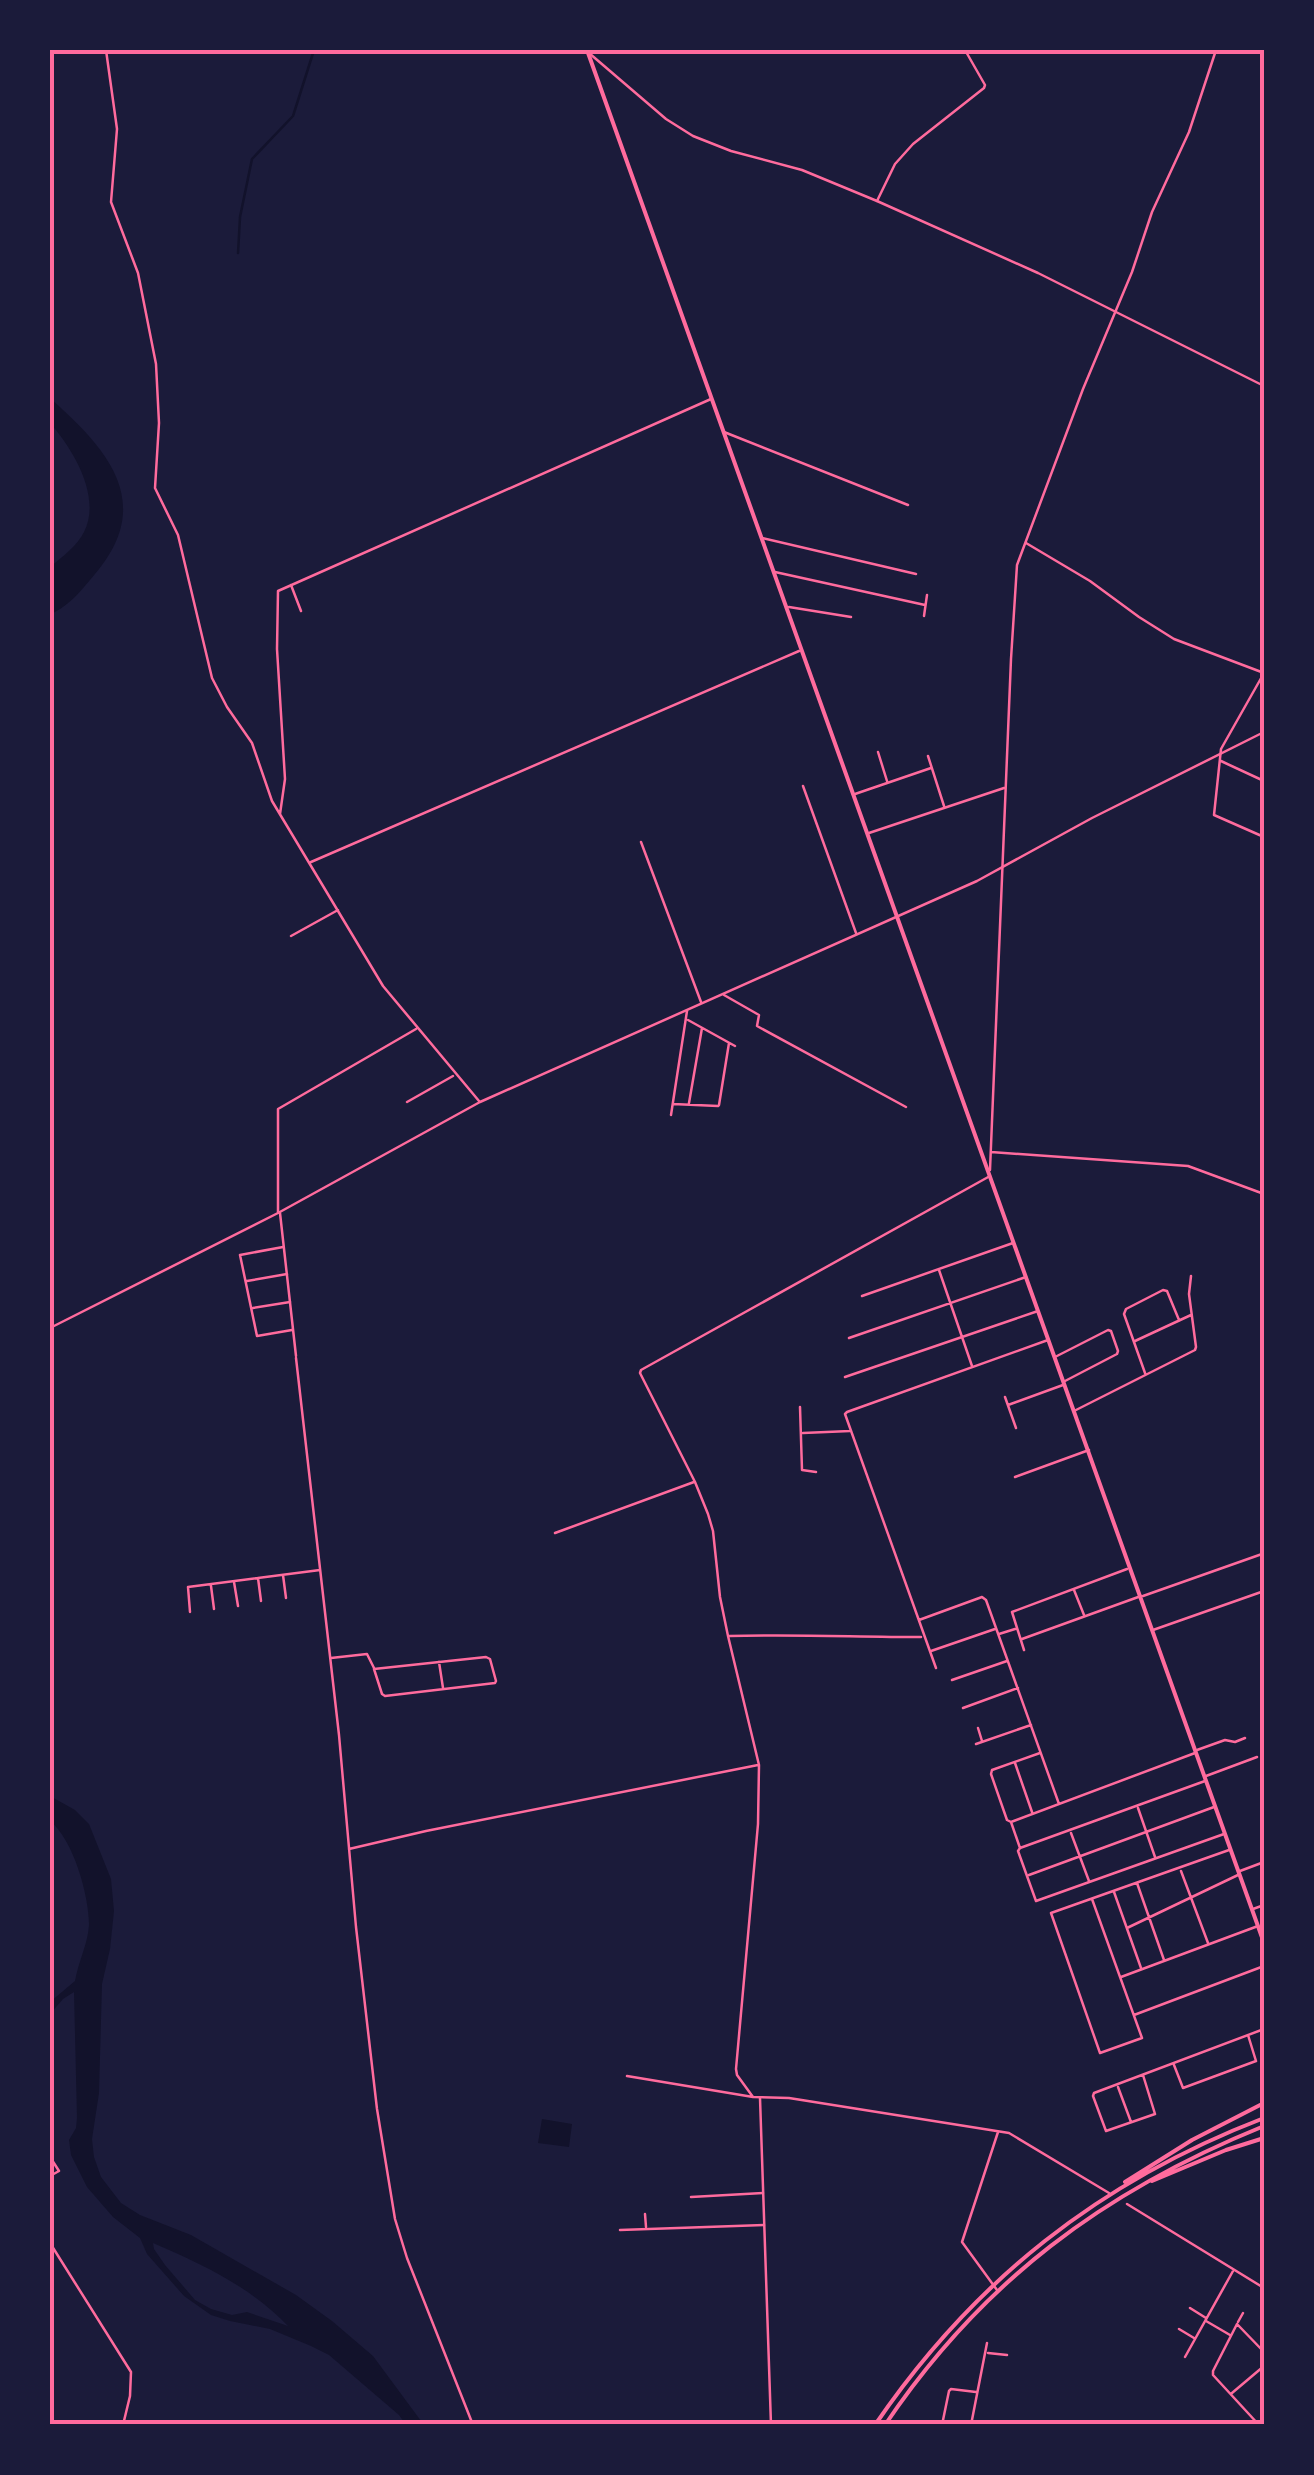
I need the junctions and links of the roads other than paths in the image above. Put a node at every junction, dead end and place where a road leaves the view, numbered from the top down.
1 (106, 50) edge
2 (965, 50) edge
3 (1216, 50) edge
4 (587, 51) edge
5 (877, 201) junction
6 (1116, 312) junction
7 (1264, 386) edge
8 (711, 399) junction
9 (723, 431) junction
10 (908, 505) dead end
11 (762, 538) junction
12 (1025, 542) junction
13 (774, 572) junction
14 (916, 574) dead end
15 (291, 585) junction
16 (927, 595) dead end
17 (925, 605) junction
18 (786, 606) junction
19 (302, 611) dead end
20 (924, 616) dead end
21 (851, 617) dead end
22 (802, 650) junction
23 (1264, 673) edge
24 (1264, 732) edge
25 (878, 752) dead end
26 (1220, 754) junction
27 (928, 756) dead end
28 (1219, 760) junction
29 (931, 768) junction
30 (1264, 781) edge
31 (887, 783) junction
32 (803, 786) dead end
33 (1005, 788) junction
34 (854, 794) junction
35 (944, 808) junction
36 (280, 815) junction
37 (868, 834) junction
38 (1264, 837) edge
39 (641, 842) dead end
40 (310, 863) junction
41 (1002, 868) junction
42 (338, 910) junction
43 (897, 916) junction
44 (856, 934) junction
45 (291, 936) dead end
46 (722, 994) junction
47 (701, 1003) junction
48 (688, 1010) junction
49 (686, 1020) junction
50 (417, 1028) junction
51 (702, 1028) junction
52 (729, 1043) junction
53 (735, 1046) dead end
54 (456, 1074) junction
55 (406, 1102) dead end
56 (480, 1102) junction
57 (672, 1104) junction
58 (689, 1104) junction
59 (906, 1107) dead end
60 (671, 1116) dead end
61 (992, 1152) junction
62 (990, 1174) junction
63 (1264, 1194) edge
64 (278, 1212) junction
65 (1014, 1242) junction
66 (285, 1247) junction
67 (938, 1269) junction
68 (287, 1274) junction
69 (1191, 1276) dead end
70 (1026, 1277) junction
71 (246, 1281) junction
72 (862, 1296) dead end
73 (290, 1302) junction
74 (950, 1302) junction
75 (252, 1308) junction
76 (1038, 1311) junction
77 (1191, 1314) junction
78 (1180, 1320) junction
79 (50, 1328) edge
80 (293, 1330) junction
81 (962, 1337) junction
82 (849, 1338) dead end
83 (1049, 1340) junction
84 (1134, 1341) junction
85 (1055, 1356) junction
86 (972, 1366) junction
87 (1146, 1374) junction
88 (846, 1377) dead end
89 (1065, 1383) junction
90 (1005, 1397) dead end
91 (1008, 1405) junction
92 (800, 1407) dead end
93 (1075, 1410) junction
94 (1016, 1428) dead end
95 (852, 1431) junction
96 (801, 1433) junction
97 (1089, 1450) junction
98 (816, 1472) dead end
99 (1015, 1476) dead end
100 (695, 1482) junction
101 (555, 1533) dead end
102 (1262, 1554) edge
103 (1131, 1568) junction
104 (320, 1570) junction
105 (282, 1574) junction
106 (258, 1577) junction
107 (234, 1581) junction
108 (210, 1584) junction
109 (1074, 1589) junction
110 (1264, 1592) edge
111 (1141, 1596) junction
112 (286, 1598) dead end
113 (261, 1601) dead end
114 (238, 1606) dead end
115 (214, 1609) dead end
116 (190, 1612) dead end
117 (1084, 1616) junction
118 (918, 1620) junction
119 (1016, 1628) junction
120 (1153, 1630) junction
121 (998, 1632) junction
122 (728, 1636) junction
123 (924, 1637) junction
124 (1020, 1640) junction
125 (1024, 1650) dead end
126 (930, 1651) junction
127 (329, 1658) junction
128 (1008, 1661) junction
129 (439, 1662) junction
130 (936, 1668) dead end
131 (374, 1669) junction
132 (952, 1680) dead end
133 (1018, 1688) junction
134 (443, 1689) junction
135 (963, 1708) dead end
136 (1031, 1725) junction
137 (978, 1728) dead end
138 (1244, 1738) dead end
139 (983, 1742) junction
140 (976, 1744) dead end
141 (1040, 1752) junction
142 (1196, 1752) junction
143 (1257, 1757) dead end
144 (1014, 1762) junction
145 (759, 1765) junction
146 (1206, 1779) junction
147 (1059, 1804) junction
148 (1137, 1806) junction
149 (1216, 1807) junction
150 (1033, 1814) junction
151 (1011, 1822) junction
152 (1070, 1830) junction
153 (1146, 1832) junction
154 (1225, 1833) junction
155 (1020, 1848) junction
156 (349, 1849) junction
157 (1231, 1850) junction
158 (1080, 1857) junction
159 (1156, 1859) junction
160 (1264, 1862) edge
161 (1180, 1868) junction
162 (1239, 1873) junction
163 (1026, 1876) junction
164 (1089, 1883) junction
165 (1138, 1883) junction
166 (1114, 1892) junction
167 (1191, 1897) junction
168 (1092, 1899) junction
169 (1264, 1905) edge
170 (1252, 1909) junction
171 (1150, 1918) junction
172 (1258, 1926) junction
173 (1127, 1928) junction
174 (1208, 1944) junction
175 (1264, 1944) edge
176 (1164, 1961) junction
177 (1264, 1966) edge
178 (1142, 1970) junction
179 (1120, 1978) junction
180 (1134, 2015) junction
181 (1264, 2029) edge
182 (1248, 2035) junction
183 (1173, 2063) junction
184 (1143, 2075) junction
185 (627, 2076) dead end
186 (1117, 2084) junction
187 (753, 2097) junction
188 (760, 2098) junction
189 (1264, 2103) edge
190 (1264, 2118) edge
191 (1131, 2123) junction
192 (1264, 2126) edge
193 (999, 2131) junction
194 (1264, 2138) edge
195 (50, 2156) edge
196 (50, 2176) edge
197 (1112, 2192) junction
198 (1129, 2192) junction
199 (763, 2193) junction
200 (691, 2197) dead end
201 (1127, 2204) dead end
202 (645, 2214) dead end
203 (764, 2225) junction
204 (646, 2229) junction
205 (620, 2230) dead end
206 (50, 2244) edge
207 (1234, 2269) junction
208 (995, 2288) junction
209 (1264, 2288) edge
210 (1190, 2308) dead end
211 (1243, 2313) dead end
212 (1205, 2319) junction
213 (1237, 2324) junction
214 (1179, 2328) dead end
215 (1231, 2336) junction
216 (1195, 2338) junction
217 (987, 2343) dead end
218 (985, 2352) junction
219 (1264, 2352) edge
220 (1007, 2355) dead end
221 (1185, 2357) dead end
222 (1264, 2366) edge
223 (977, 2392) junction
224 (1231, 2394) junction
225 (1264, 2420) edge
226 (123, 2425) edge
227 (473, 2425) edge
228 (770, 2425) edge
229 (874, 2425) edge
230 (885, 2425) edge
231 (942, 2425) edge
232 (970, 2425) edge
233 (1259, 2425) edge

1 - 36 street
2 - 5 street
3 - 6 street
4 - 5 street
4 - 8 main road
5 - 6 street
6 - 7 street
6 - 12 street
8 - 9 main road
8 - 15 street
9 - 10 street
9 - 11 main road
11 - 13 main road
11 - 14 street
12 - 23 street
12 - 33 street
13 - 17 street
13 - 18 main road
15 - 19 street
15 - 36 street
16 - 17 street
17 - 20 street
18 - 21 street
18 - 22 main road
22 - 34 main road
22 - 40 street
23 - 26 street
24 - 26 street
25 - 31 street
26 - 28 street
26 - 41 street
27 - 29 street
28 - 30 street
28 - 38 street
29 - 31 street
29 - 35 street
31 - 34 street
32 - 44 street
33 - 35 street
33 - 41 street
34 - 37 main road
35 - 37 street
36 - 40 street
37 - 43 main road
39 - 47 street
40 - 42 street
41 - 43 street
41 - 61 street
42 - 45 street
42 - 50 street
43 - 44 street
43 - 62 main road
44 - 46 street
46 - 47 street
46 - 59 street
47 - 48 street
48 - 49 street
48 - 56 street
49 - 51 street
49 - 57 street
50 - 54 street
50 - 64 street
51 - 52 street
51 - 58 street
52 - 53 street
52 - 58 street
54 - 55 street
54 - 56 street
56 - 64 street
57 - 58 street
57 - 60 street
61 - 62 street
61 - 63 street
62 - 65 main road
62 - 100 street
64 - 66 street
64 - 79 street
65 - 67 street
65 - 70 main road
66 - 68 street
66 - 71 street
67 - 72 street
67 - 74 street
68 - 71 street
68 - 73 street
69 - 77 street
70 - 74 street
70 - 76 main road
71 - 75 street
73 - 75 street
73 - 80 street
74 - 81 street
74 - 82 street
75 - 80 street
76 - 81 street
76 - 83 main road
77 - 78 street
77 - 87 street
78 - 84 street
78 - 84 street
80 - 104 street
81 - 86 street
81 - 88 street
83 - 85 main road
83 - 86 street
84 - 87 street
85 - 89 main road
85 - 89 street
86 - 95 street
87 - 93 street
89 - 91 street
89 - 93 main road
90 - 91 street
91 - 94 street
92 - 96 street
93 - 97 main road
95 - 96 street
95 - 118 street
96 - 98 street
97 - 99 street
97 - 103 main road
100 - 101 street
100 - 122 street
102 - 111 street
103 - 109 street
103 - 111 main road
104 - 105 street
104 - 127 street
105 - 106 street
105 - 112 street
106 - 107 street
106 - 113 street
107 - 108 street
107 - 114 street
108 - 115 street
108 - 116 street
109 - 117 street
109 - 119 street
110 - 120 street
111 - 117 street
111 - 120 main road
117 - 124 street
118 - 121 street
118 - 123 street
119 - 121 street
119 - 124 street
120 - 142 main road
121 - 126 street
121 - 128 street
122 - 123 street
122 - 145 street
123 - 126 street
124 - 125 street
126 - 130 street
127 - 131 street
127 - 156 street
128 - 132 street
128 - 133 street
129 - 131 street
129 - 134 street
129 - 134 street
131 - 134 street
133 - 135 street
133 - 136 street
136 - 139 street
136 - 141 street
137 - 139 street
138 - 142 street
139 - 140 street
141 - 144 street
141 - 147 street
142 - 146 main road
142 - 147 street
143 - 146 street
144 - 150 street
144 - 151 street
145 - 156 street
145 - 187 street
146 - 148 street
146 - 149 main road
147 - 150 street
148 - 152 street
148 - 153 street
149 - 153 street
149 - 154 main road
150 - 151 street
151 - 155 street
152 - 155 street
152 - 158 street
153 - 158 street
153 - 159 street
154 - 157 main road
154 - 159 street
155 - 163 street
156 - 227 street
157 - 161 street
157 - 162 main road
158 - 163 street
158 - 164 street
159 - 164 street
160 - 162 street
161 - 165 street
161 - 167 street
162 - 167 street
162 - 170 main road
163 - 164 street
165 - 166 street
165 - 171 street
166 - 168 street
166 - 173 street
167 - 171 street
167 - 174 street
168 - 179 street
168 - 180 street
169 - 170 street
170 - 172 main road
171 - 173 street
171 - 176 street
172 - 174 street
172 - 175 main road
173 - 178 street
174 - 176 street
176 - 178 street
177 - 180 street
178 - 179 street
179 - 180 street
181 - 182 street
182 - 183 street
182 - 183 street
183 - 184 street
184 - 186 street
184 - 191 street
185 - 187 street
186 - 191 street
186 - 191 street
187 - 188 street
188 - 193 street
188 - 199 street
189 - 197 main road
190 - 197 main road
192 - 198 main road
193 - 197 street
193 - 208 street
194 - 198 main road
195 - 196 street
197 - 208 main road
198 - 208 main road
199 - 200 street
199 - 203 street
201 - 207 street
202 - 204 street
203 - 204 street
203 - 228 street
204 - 205 street
206 - 226 street
207 - 209 street
207 - 212 street
208 - 229 main road
208 - 230 main road
210 - 212 street
211 - 213 street
212 - 215 street
212 - 216 street
213 - 215 street
213 - 219 street
214 - 216 street
215 - 224 street
216 - 221 street
217 - 218 street
218 - 220 street
218 - 223 street
222 - 224 street
223 - 231 street
223 - 232 street
224 - 233 street
225 - 233 street

